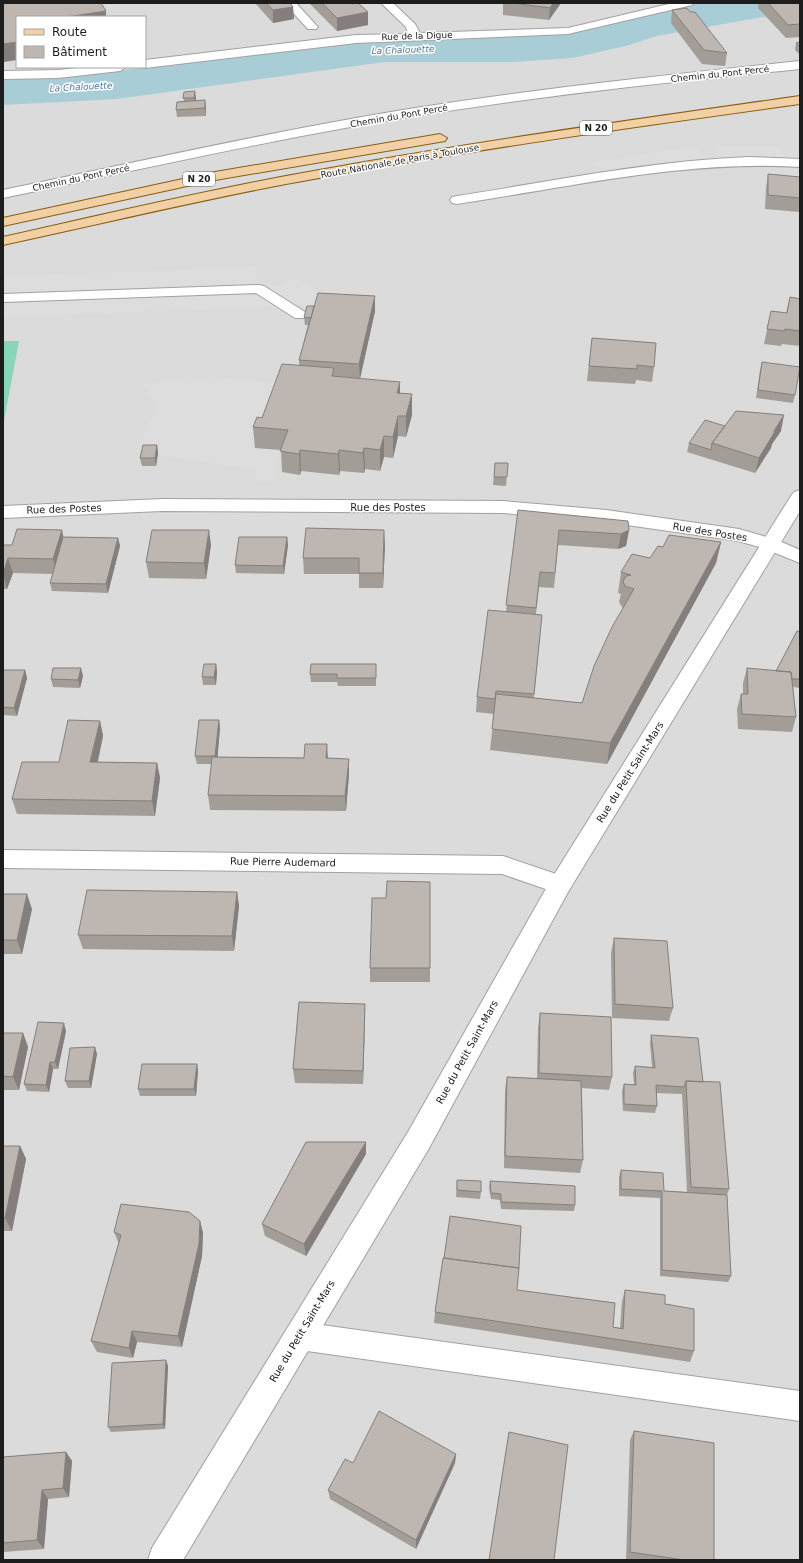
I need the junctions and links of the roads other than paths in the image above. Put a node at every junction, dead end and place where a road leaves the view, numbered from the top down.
1 (290, 3) edge
2 (387, 3) edge
3 (688, 3) edge
4 (622, 6) dead end
5 (636, 15) junction
6 (312, 27) dead end
7 (415, 36) junction
8 (146, 63) edge
9 (800, 65) edge
10 (111, 68) edge
11 (3, 75) edge
12 (800, 100) edge
13 (456, 136) dead end
14 (800, 163) edge
15 (3, 194) edge
16 (457, 200) dead end
17 (3, 222) edge
18 (3, 241) edge
19 (3, 298) edge
20 (300, 315) dead end
21 (800, 496) edge
22 (3, 512) edge
23 (770, 544) junction
24 (800, 557) edge
25 (3, 859) edge
26 (560, 885) junction
27 (300, 1336) junction
28 (800, 1406) edge
29 (164, 1560) edge

1 - 6 street
2 - 7 street
3 - 5 street, Rue de la Digue
4 - 5 street
5 - 7 street, Rue de la Digue
7 - 8 street, Rue de la Digue
9 - 15 street, Chemin du Pont Percé
10 - 11 street
12 - 18 main road, Route Nationale de Paris à Toulouse / N 20
13 - 17 main road, Route Nationale de Paris à Toulouse / N 20
14 - 16 street
19 - 20 lane
21 - 23 street, Rue du Petit Saint-Mars
22 - 23 street, Rue des Postes
23 - 24 street, Rue des Postes
23 - 26 street, Rue du Petit Saint-Mars
25 - 26 street, Rue Pierre Audemard
26 - 27 street, Rue du Petit Saint-Mars
27 - 28 lane
27 - 29 street, Rue du Petit Saint-Mars

